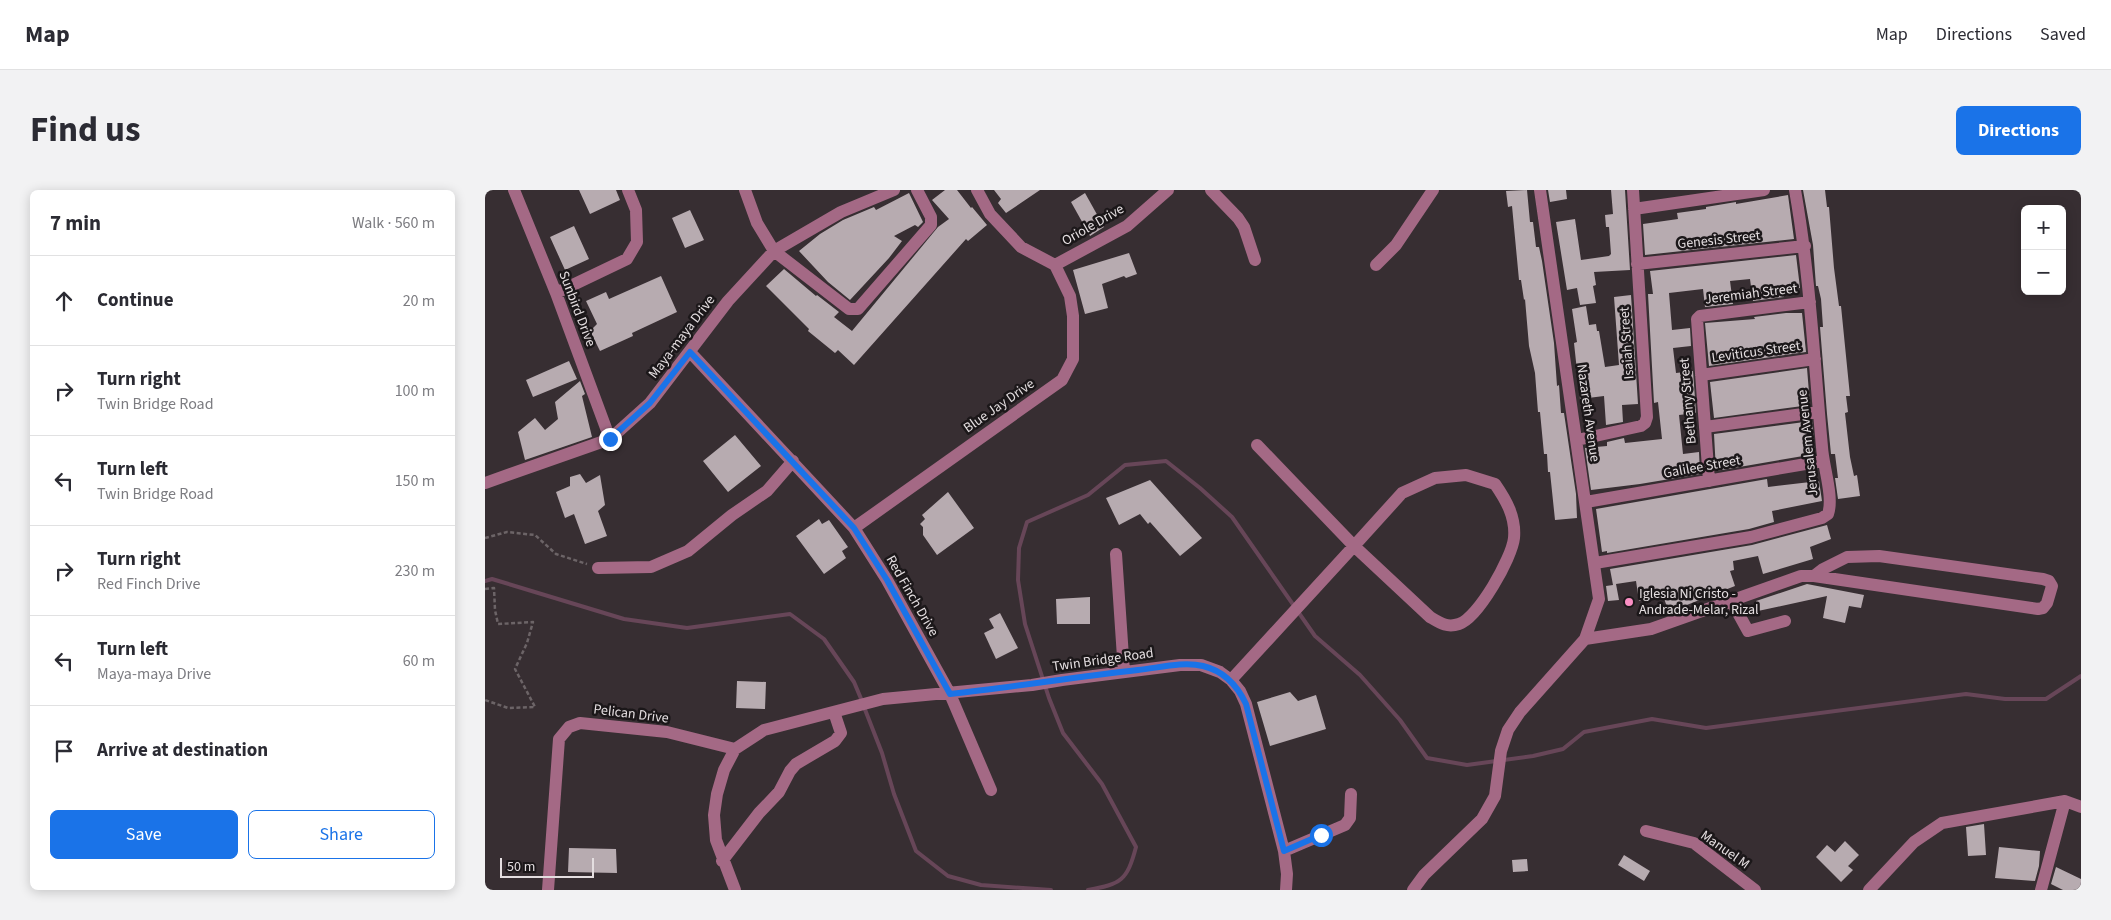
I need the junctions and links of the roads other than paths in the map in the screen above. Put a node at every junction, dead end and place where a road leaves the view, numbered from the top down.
1 (514, 190) edge
2 (628, 190) edge
3 (745, 190) edge
4 (894, 190) edge
5 (917, 190) edge
6 (977, 190) edge
7 (1168, 190) edge
8 (1211, 190) edge
9 (1433, 190) edge
10 (1540, 190) edge
11 (1633, 190) edge
12 (1764, 190) edge
13 (1795, 190) edge
14 (1634, 209) junction
15 (1805, 246) junction
16 (774, 251) junction
17 (1255, 260) dead end
18 (1637, 264) junction
19 (1055, 265) junction
20 (1376, 265) dead end
21 (556, 294) junction
22 (1810, 302) junction
23 (1697, 319) joint
24 (690, 352) junction
25 (1815, 360) junction
26 (1701, 375) junction
27 (1818, 412) junction
28 (1705, 427) junction
29 (610, 439) junction
30 (1577, 440) junction
31 (1257, 445) dead end
32 (1823, 461) junction
33 (793, 462) junction
34 (1709, 481) junction
35 (485, 483) edge
36 (1586, 502) junction
37 (854, 528) junction
38 (1354, 546) junction
39 (1116, 554) dead end
40 (1595, 563) junction
41 (598, 568) road end
42 (1814, 576) junction
43 (1732, 602) junction
44 (1785, 621) dead end
45 (1585, 639) junction
46 (1124, 672) junction
47 (1231, 680) junction
48 (950, 694) junction
49 (838, 711) junction
50 (735, 749) junction
51 (991, 790) dead end
52 (1351, 794) dead end
53 (2065, 801) junction
54 (2081, 807) edge
55 (1646, 831) dead end
56 (1284, 851) junction
57 (722, 860) junction
58 (548, 890) edge
59 (735, 890) edge
60 (1286, 890) edge
61 (1413, 890) edge
62 (1755, 890) edge
63 (1869, 890) edge
64 (2041, 890) edge

1 - 21 street, Sunbird Drive
2 - 21 street
3 - 16 street
4 - 16 street, Maya-maya Drive
5 - 16 street
6 - 19 street
7 - 19 street, Oriole Drive
8 - 17 street
9 - 20 street
10 - 30 street, Nazareth Avenue
11 - 14 street, Isaiah Street
12 - 14 street
13 - 15 street, Jerusalem Avenue
14 - 18 street, Isaiah Street
15 - 18 street, Genesis Street
15 - 22 street, Jerusalem Avenue
16 - 24 street, Maya-maya Drive
18 - 30 street, Isaiah Street
19 - 37 street, Blue Jay Drive
21 - 29 street, Sunbird Drive
22 - 23 street, Jeremiah Street
22 - 25 street, Jerusalem Avenue
23 - 26 street, Bethany Street
24 - 29 street, Maya-maya Drive
24 - 33 street, Red Finch Drive
25 - 26 street, Leviticus Street
25 - 27 street, Jerusalem Avenue
26 - 28 street, Bethany Street
27 - 28 street
27 - 32 street, Jerusalem Avenue
28 - 34 street, Bethany Street
29 - 35 street, Maya-maya Drive
30 - 36 street, Nazareth Avenue
31 - 38 street
32 - 34 street, Galilee Street
32 - 40 street, Jerusalem Avenue
33 - 37 street, Red Finch Drive
33 - 41 street
34 - 36 street, Galilee Street
36 - 40 street, Nazareth Avenue
37 - 48 street, Red Finch Drive
38 - 38 street
38 - 47 street
39 - 46 street
40 - 45 street, Nazareth Avenue
42 - 42 street
42 - 43 street
43 - 44 street
43 - 45 street
45 - 61 street
46 - 47 street, Twin Bridge Road
46 - 48 street, Twin Bridge Road
47 - 56 street, Twin Bridge Road
48 - 49 street, Twin Bridge Road
48 - 51 street, Red Finch Drive
49 - 50 street, Twin Bridge Road
49 - 57 street
50 - 57 street
50 - 58 street, Pelican Drive
52 - 56 street
53 - 54 street
53 - 63 street
53 - 64 street
55 - 62 street, Manuel M
56 - 60 street, Twin Bridge Road
57 - 59 street

